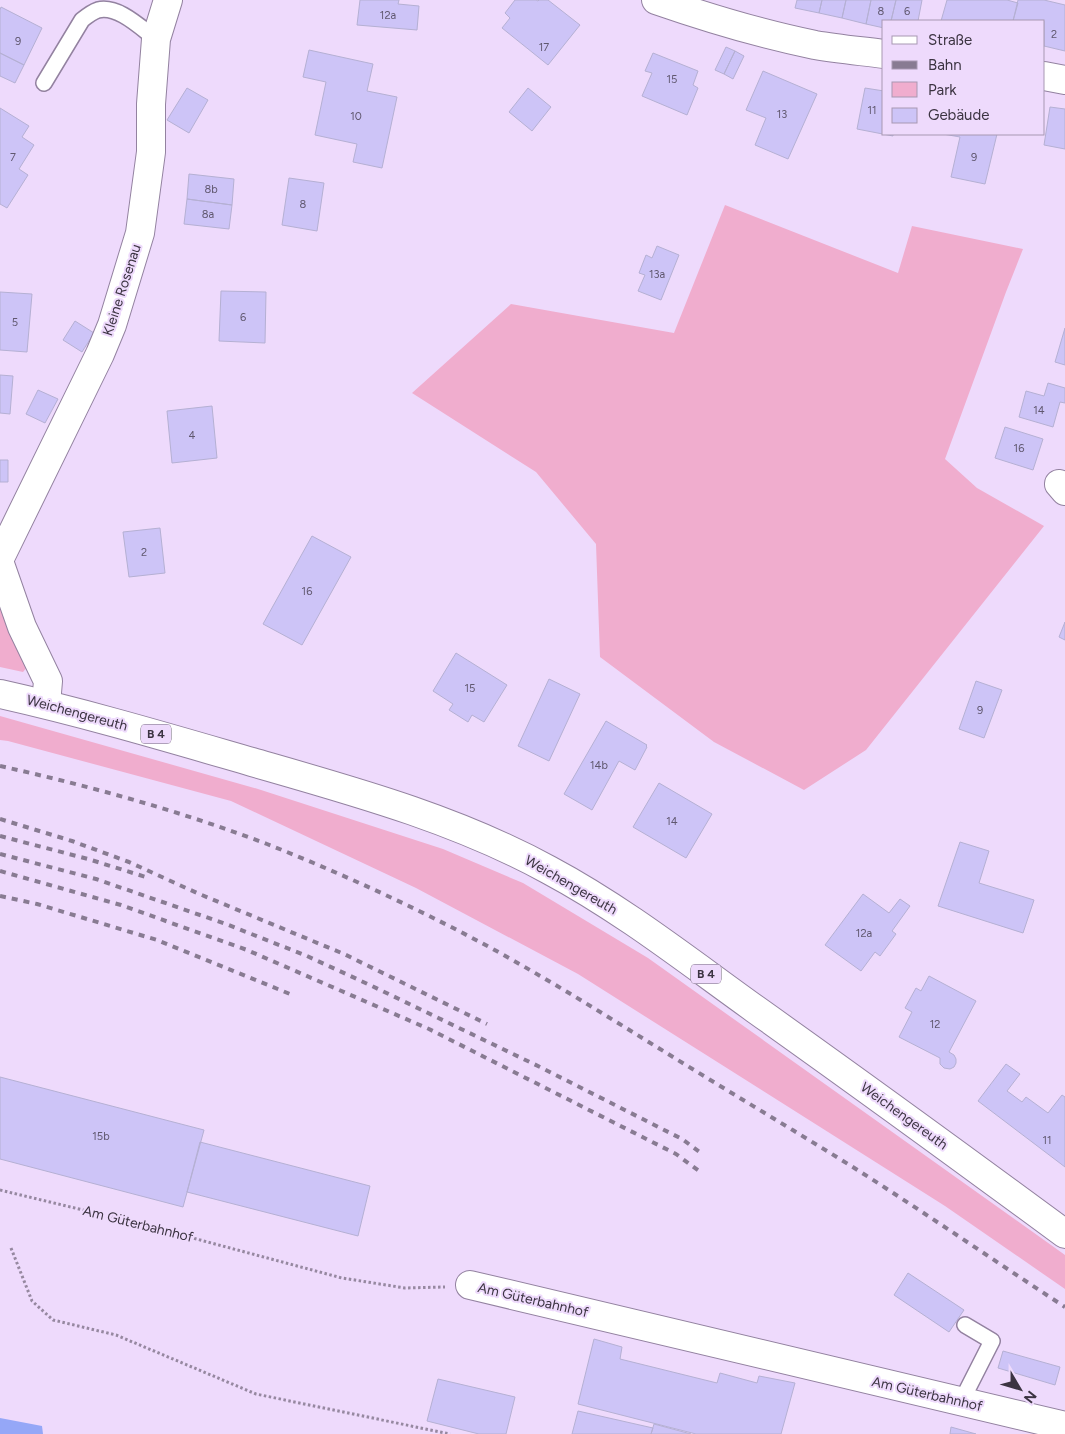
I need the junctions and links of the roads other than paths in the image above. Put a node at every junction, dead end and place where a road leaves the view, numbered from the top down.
1 (168, 0) edge
2 (656, 0) edge
3 (156, 39) junction
4 (882, 54) edge
5 (1045, 76) edge
6 (1065, 80) edge
7 (44, 83) dead end
8 (0, 558) edge
9 (0, 564) edge
10 (0, 694) edge
11 (46, 704) junction
12 (1065, 1234) edge
13 (470, 1285) road end
14 (965, 1325) dead end
15 (961, 1402) junction
16 (1065, 1426) edge

1 - 3 street, Kleine Rosenau
2 - 4 street
3 - 7 lane
3 - 8 street, Kleine Rosenau
5 - 6 street
9 - 11 street
10 - 11 street, Weichengereuth / B 4
11 - 12 street, Weichengereuth / B 4
13 - 15 street, Am Güterbahnhof
14 - 15 lane
15 - 16 street, Am Güterbahnhof

